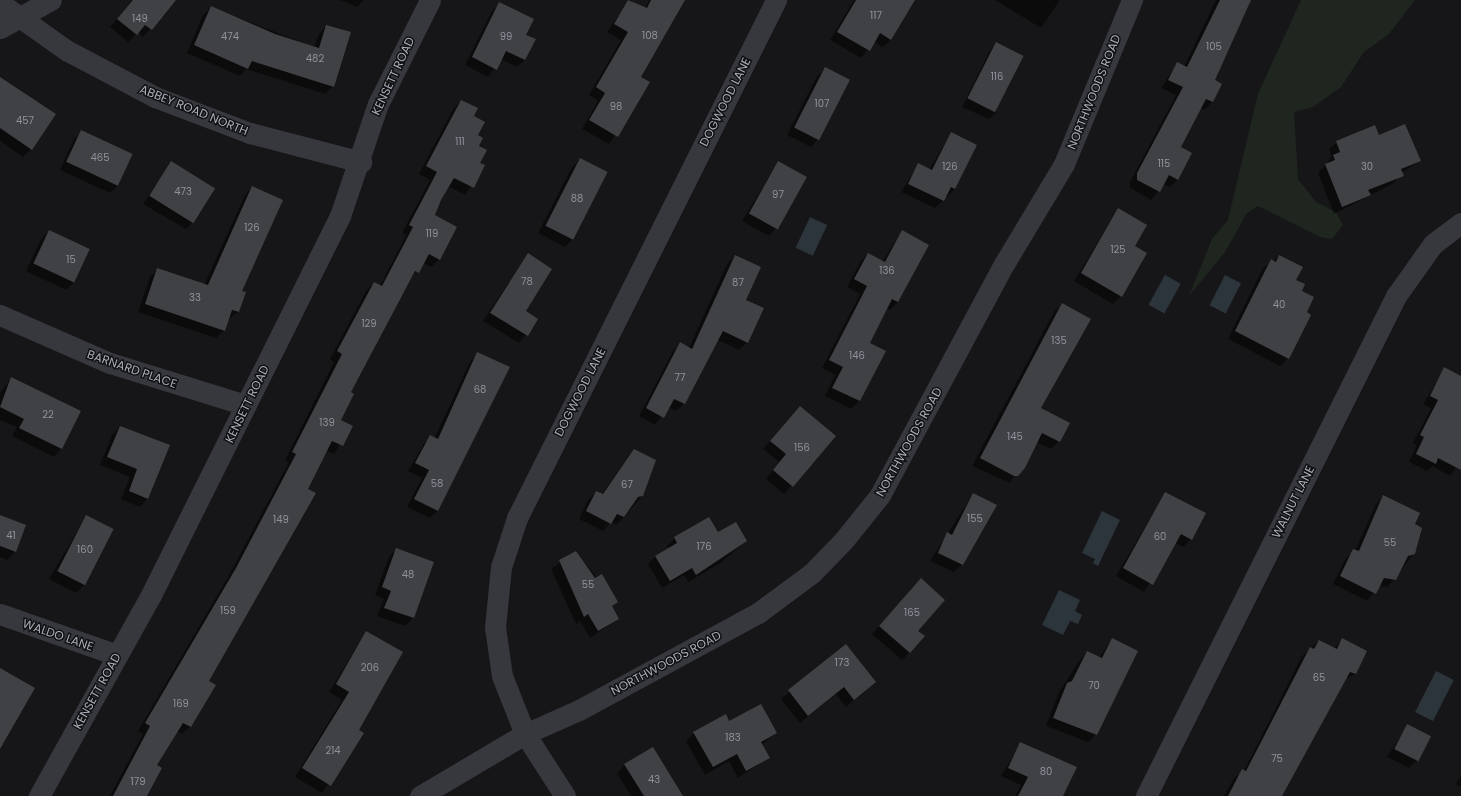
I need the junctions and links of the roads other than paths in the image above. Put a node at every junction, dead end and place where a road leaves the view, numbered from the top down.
1 (51, 0) edge
2 (430, 0) edge
3 (776, 0) edge
4 (1132, 0) edge
5 (0, 3) edge
6 (18, 17) junction
7 (0, 28) edge
8 (361, 162) junction
9 (1461, 223) edge
10 (0, 315) edge
11 (246, 405) junction
12 (0, 614) edge
13 (117, 655) junction
14 (525, 734) junction
15 (39, 796) edge
16 (420, 796) edge
17 (565, 796) edge
18 (1146, 796) edge

1 - 6 street
2 - 8 street, KENSETT ROAD
3 - 14 street, DOGWOOD LANE
4 - 14 street, NORTHWOODS ROAD
5 - 6 street, ABBEY ROAD NORTH
6 - 7 street
6 - 8 street, ABBEY ROAD NORTH
8 - 11 street, KENSETT ROAD
9 - 18 street, WALNUT LANE
10 - 11 street, BARNARD PLACE
11 - 13 street, KENSETT ROAD
12 - 13 street, WALDO LANE
13 - 15 street, KENSETT ROAD
14 - 16 street, NORTHWOODS ROAD
14 - 17 street, DOGWOOD LANE

